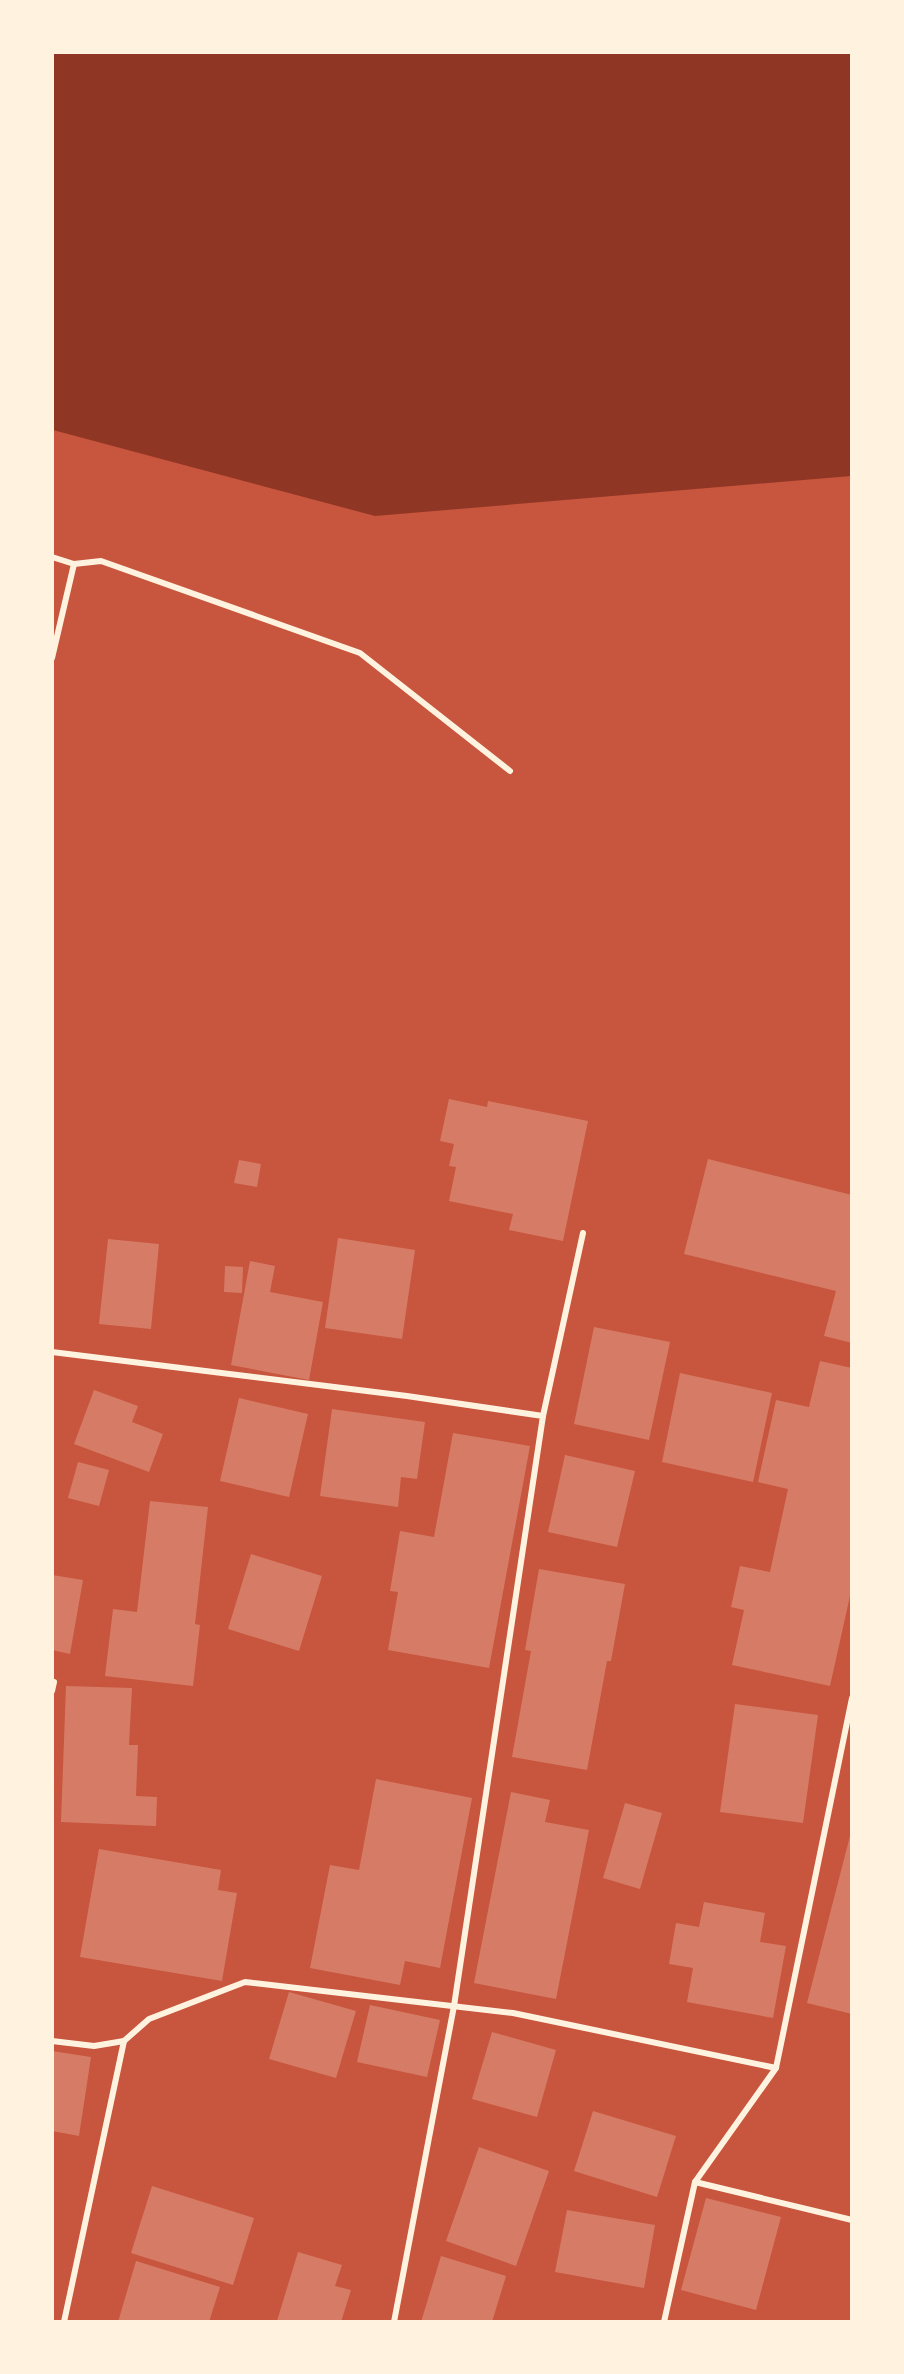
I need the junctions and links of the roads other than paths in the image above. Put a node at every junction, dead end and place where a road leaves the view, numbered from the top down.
1 (52, 557) edge
2 (74, 564) junction
3 (52, 658) edge
4 (510, 771) dead end
5 (583, 1233) dead end
6 (52, 1352) edge
7 (543, 1416) junction
8 (54, 1682) edge
9 (52, 1691) edge
10 (852, 1698) edge
11 (454, 2006) junction
12 (52, 2041) edge
13 (124, 2041) junction
14 (776, 2068) junction
15 (695, 2182) junction
16 (852, 2220) edge
17 (64, 2322) edge
18 (394, 2322) edge
19 (664, 2322) edge

1 - 2 street
2 - 3 street
2 - 4 street
5 - 7 street
6 - 7 street
7 - 11 street
8 - 9 street
10 - 14 street
11 - 13 street
11 - 14 street
11 - 18 street
12 - 13 street
13 - 17 street
14 - 15 street
15 - 16 street
15 - 19 street

